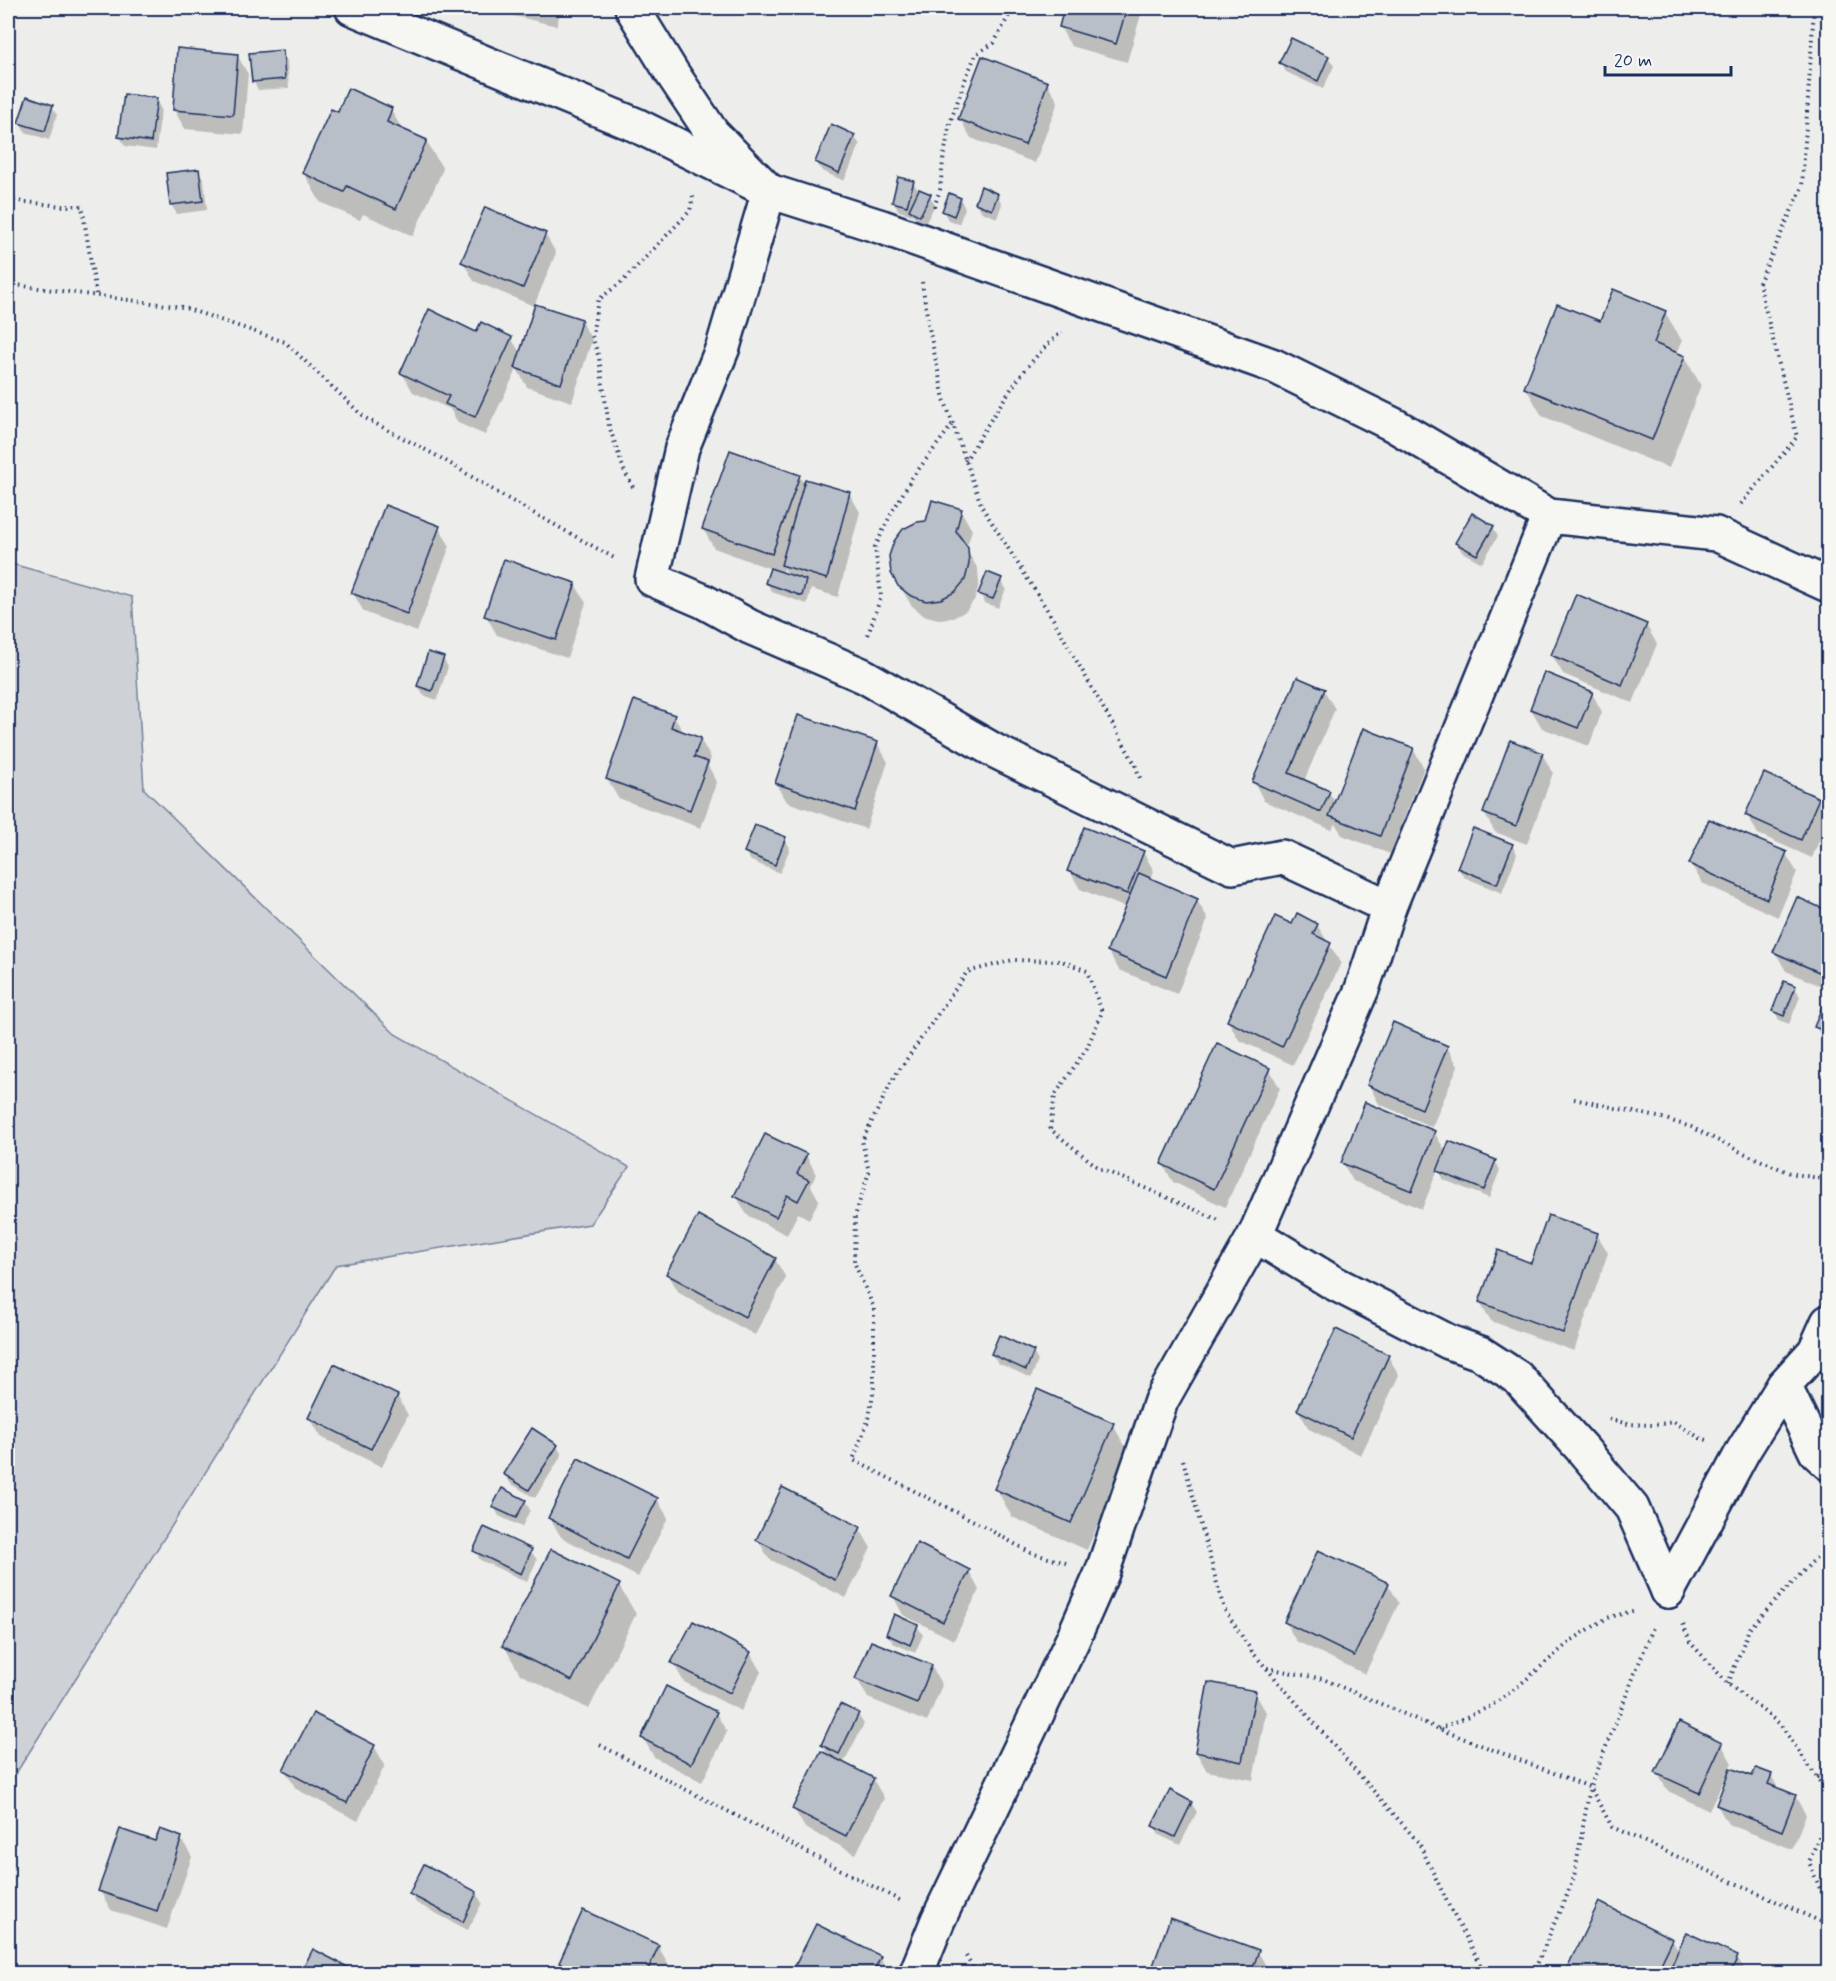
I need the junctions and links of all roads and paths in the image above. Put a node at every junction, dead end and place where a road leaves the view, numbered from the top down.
1 (632, 8) edge
2 (1013, 8) edge
3 (1814, 8) edge
4 (373, 11) edge
5 (707, 161) junction
6 (769, 191) junction
7 (8, 200) edge
8 (919, 240) junction
9 (922, 277) dead end
10 (8, 284) edge
11 (96, 294) junction
12 (1098, 304) junction
13 (953, 425) junction
14 (965, 461) junction
15 (634, 490) dead end
16 (1549, 516) junction
17 (1716, 534) junction
18 (652, 579) junction
19 (1828, 585) edge
20 (855, 672) junction
21 (1159, 830) junction
22 (1389, 907) junction
23 (1574, 1099) dead end
24 (1828, 1180) edge
25 (1255, 1235) junction
26 (1828, 1322) edge
27 (1784, 1385) junction
28 (1161, 1401) junction
29 (1607, 1418) dead end
30 (1743, 1451) junction
31 (1828, 1463) edge
32 (1828, 1545) edge
33 (1102, 1573) junction
34 (1664, 1600) junction
35 (1266, 1667) junction
36 (1728, 1683) junction
37 (1439, 1729) junction
38 (600, 1745) dead end
39 (1817, 1777) junction
40 (1828, 1779) edge
41 (1590, 1787) junction
42 (1828, 1908) edge
43 (938, 1920) junction
44 (1828, 1925) edge
45 (916, 1974) edge
46 (976, 1974) edge
47 (1486, 1974) edge
48 (1533, 1974) edge

1 - 6 street
2 - 8 path
3 - 17 path
4 - 5 street
5 - 6 street
5 - 15 path
6 - 8 street
6 - 18 street
7 - 11 path
8 - 12 street
9 - 13 path
10 - 11 path
11 - 18 path
12 - 14 path
12 - 16 street
13 - 14 path
13 - 20 path
14 - 21 path
16 - 17 street
16 - 22 street
17 - 19 street
18 - 20 street
20 - 21 street
21 - 22 street
22 - 25 street
23 - 24 path
25 - 28 street
25 - 33 path
25 - 34 street
26 - 27 street
27 - 30 street
27 - 31 street
28 - 33 street
28 - 35 path
29 - 30 path
30 - 34 street
32 - 36 path
33 - 43 street
34 - 36 path
34 - 37 path
34 - 41 path
35 - 37 path
35 - 47 path
36 - 39 path
37 - 41 path
38 - 43 path
39 - 40 path
39 - 42 path
41 - 44 path
41 - 48 path
43 - 45 street
43 - 46 path

